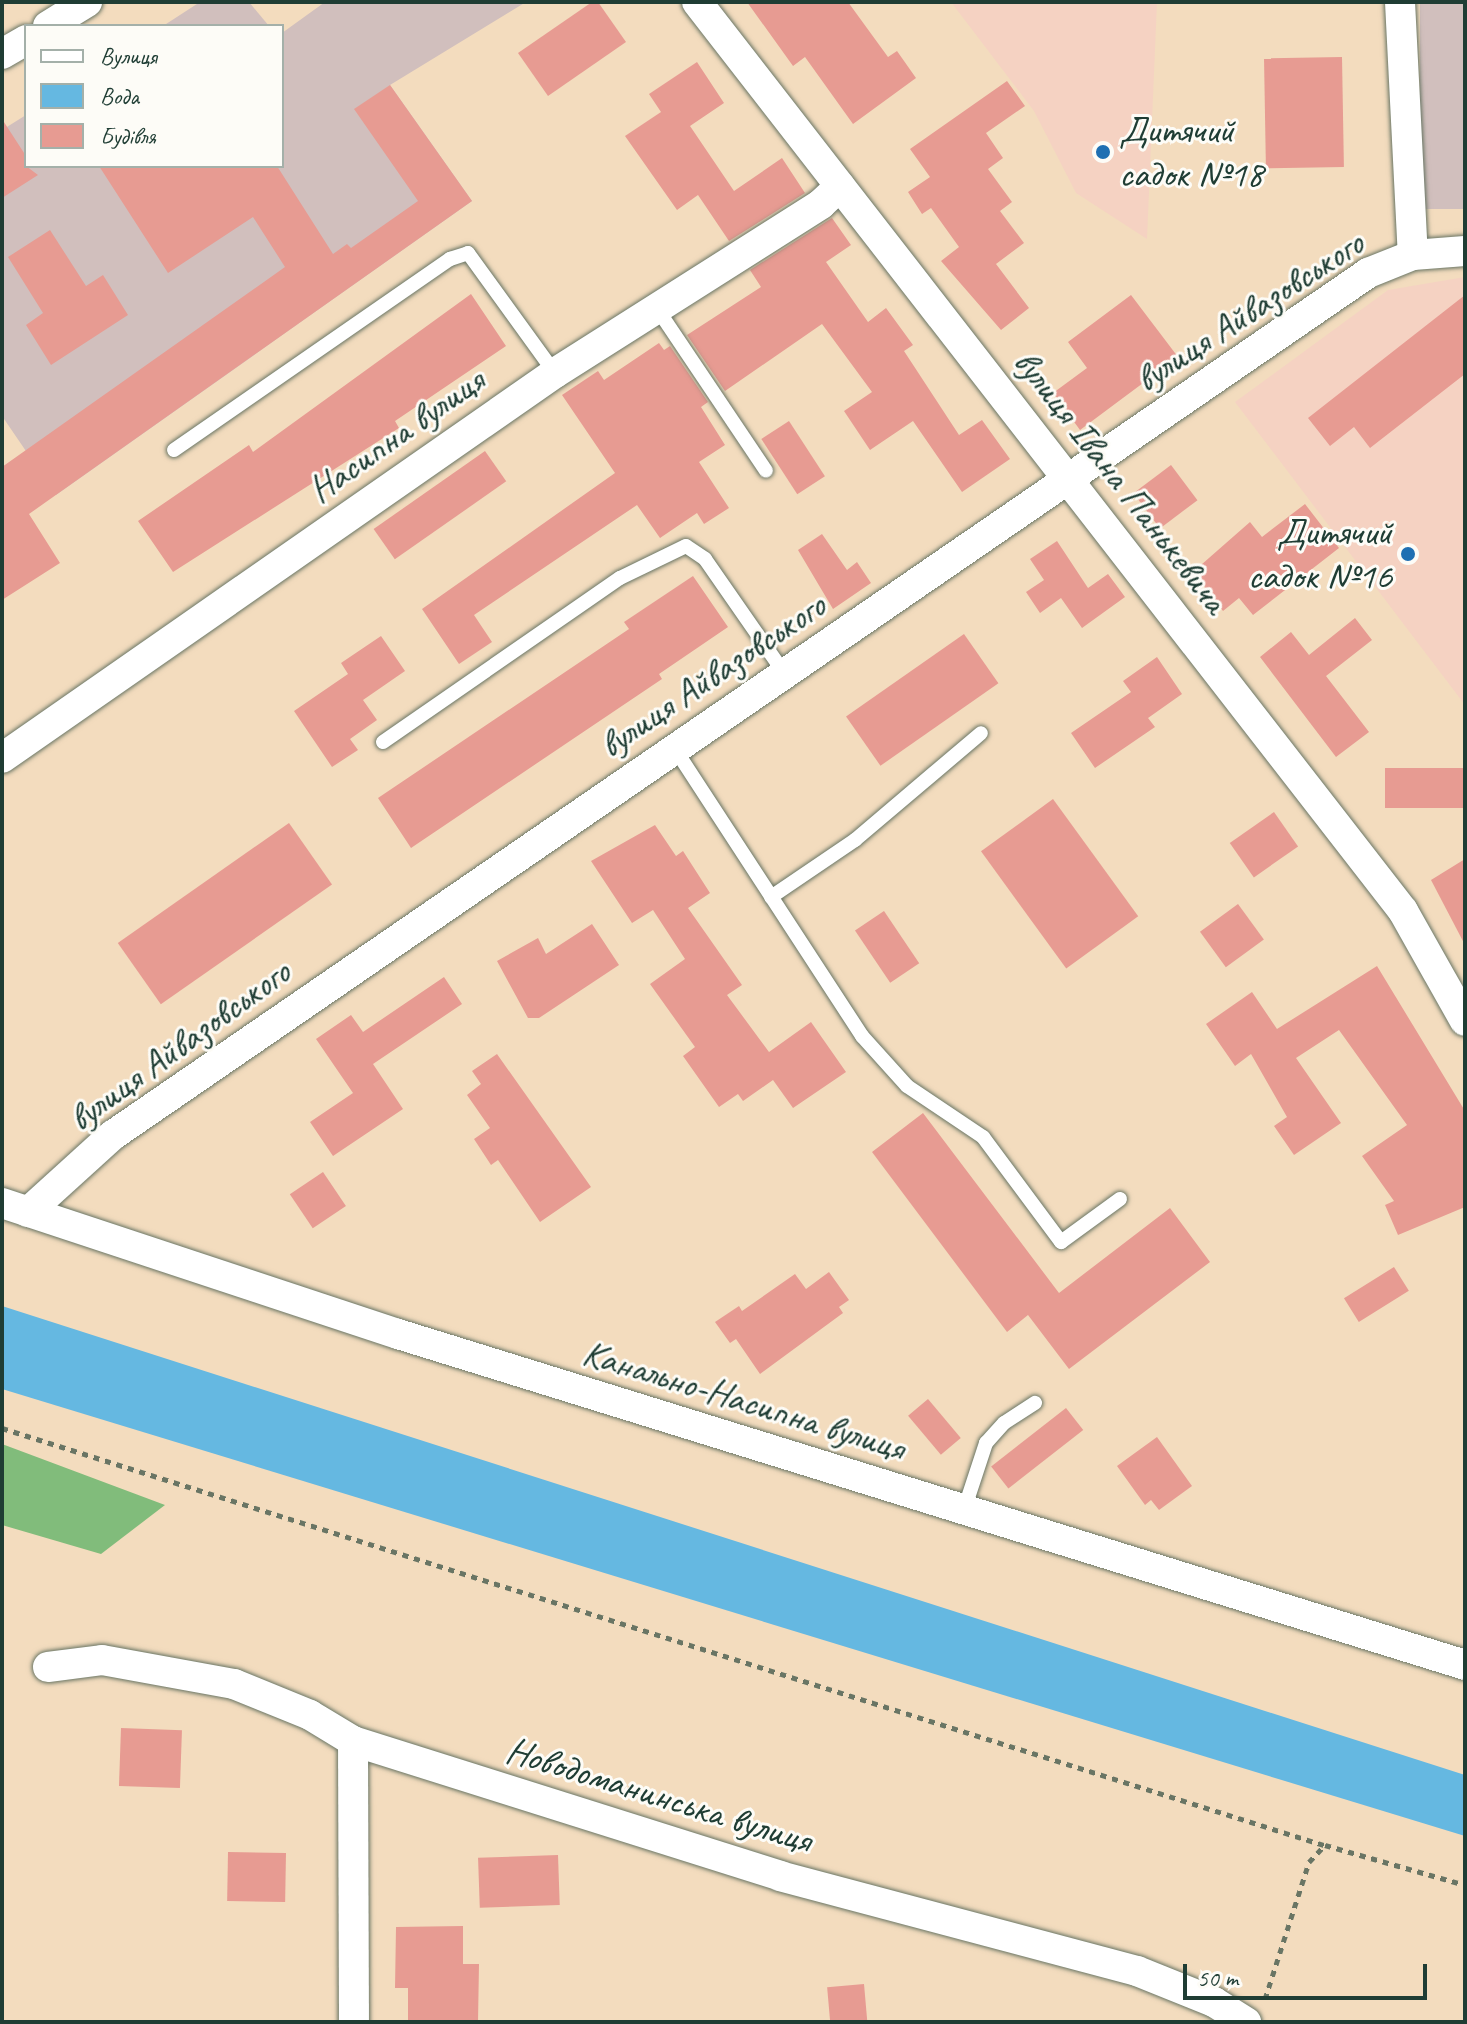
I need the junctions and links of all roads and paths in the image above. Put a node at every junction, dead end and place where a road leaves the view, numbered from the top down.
1 (87, 2) edge
2 (697, 2) edge
3 (1400, 2) edge
4 (51, 24) edge
5 (24, 41) edge
6 (2, 54) edge
7 (840, 186) junction
8 (1465, 251) edge
9 (1413, 255) junction
10 (656, 307) junction
11 (555, 373) junction
12 (174, 450) dead end
13 (766, 471) dead end
14 (1069, 481) junction
15 (785, 674) junction
16 (981, 733) dead end
17 (383, 742) dead end
18 (675, 749) junction
19 (2, 758) edge
20 (771, 897) junction
21 (1465, 1021) edge
22 (1120, 1199) dead end
23 (15, 1208) edge
24 (1035, 1403) dead end
25 (2, 1428) edge
26 (964, 1510) junction
27 (1465, 1665) edge
28 (48, 1667) dead end
29 (353, 1741) junction
30 (1327, 1846) junction
31 (1465, 1885) edge
32 (1243, 2019) edge
33 (354, 2022) edge

1 - 4 street
2 - 7 street, вулиця Івана Панькевича
3 - 9 street
5 - 6 street
7 - 10 street, Насипна вулиця
7 - 14 street, вулиця Івана Панькевича
8 - 9 street, вулиця Айвазовського
9 - 14 street, вулиця Айвазовського
10 - 11 street, Насипна вулиця
10 - 13 lane
11 - 12 lane
11 - 19 street, Насипна вулиця
14 - 15 street, вулиця Айвазовського
14 - 21 street, вулиця Івана Панькевича
15 - 17 lane
15 - 18 street, вулиця Айвазовського
16 - 20 lane
18 - 20 lane
18 - 23 street, вулиця Айвазовського
20 - 22 lane
23 - 26 street, Канально-Насипна вулиця
24 - 26 lane
25 - 30 path
26 - 27 street, Канально-Насипна вулиця
28 - 29 street, Новодоманинська вулиця
29 - 32 street, Новодоманинська вулиця
29 - 33 street
30 - 31 path
30 - 32 path

